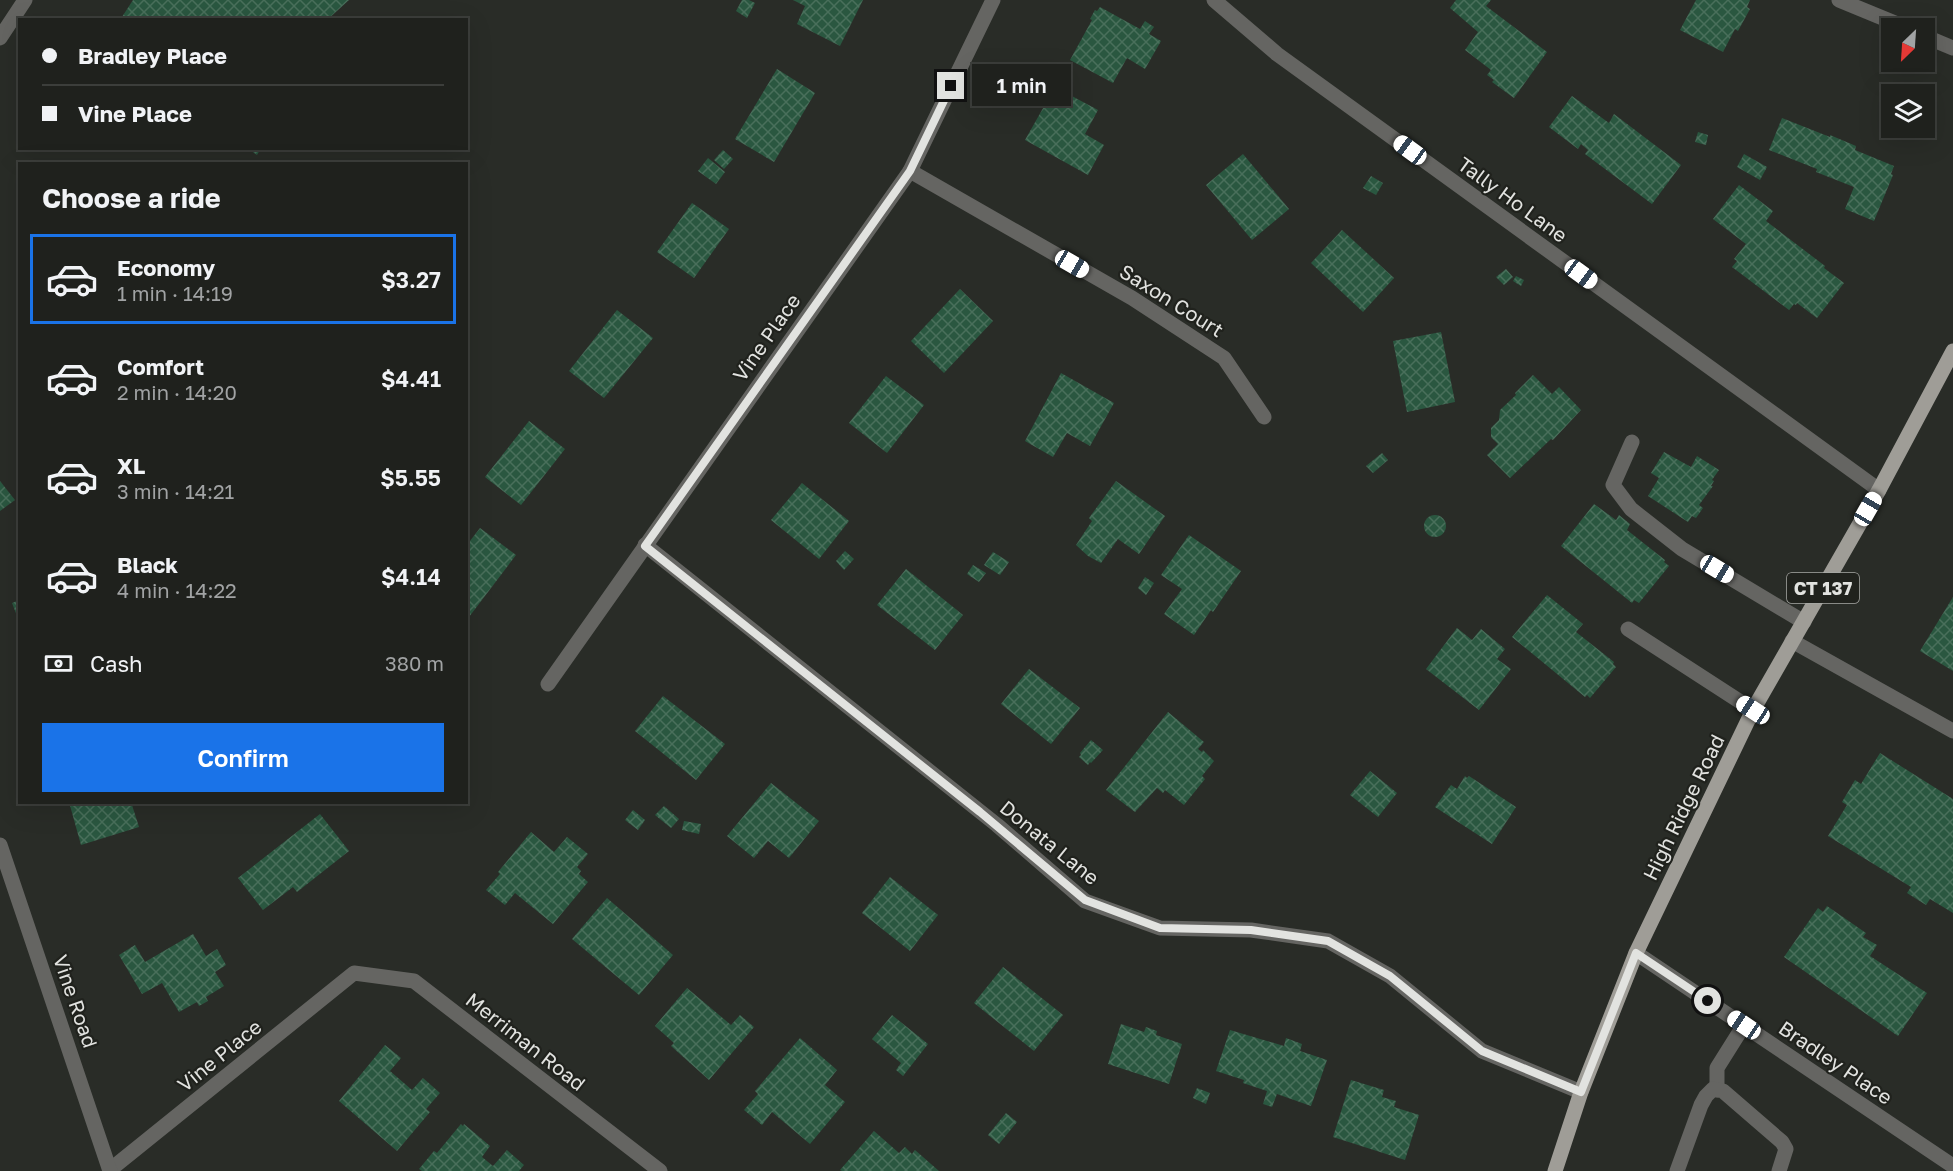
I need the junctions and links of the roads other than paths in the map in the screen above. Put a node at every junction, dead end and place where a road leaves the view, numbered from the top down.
1 (25, 0) edge
2 (993, 0) edge
3 (1214, 0) edge
4 (1839, 0) edge
5 (1882, 18) edge
6 (0, 38) edge
7 (1935, 41) edge
8 (1953, 48) edge
9 (910, 171) junction
10 (1953, 351) edge
11 (1264, 417) dead end
12 (1632, 442) dead end
13 (1879, 490) junction
14 (645, 546) junction
15 (1804, 622) junction
16 (1628, 629) dead end
17 (1792, 641) junction
18 (548, 684) dead end
19 (1753, 710) junction
20 (1953, 731) edge
21 (0, 845) edge
22 (1636, 953) junction
23 (354, 973) joint
24 (1744, 1025) junction
25 (1717, 1090) junction
26 (1581, 1092) junction
27 (1953, 1166) edge
28 (110, 1170) edge
29 (660, 1171) edge
30 (1555, 1171) edge
31 (1677, 1171) edge
32 (1779, 1171) edge

1 - 6 street
2 - 9 street, Vine Place
3 - 13 street, Tally Ho Lane
4 - 5 street
7 - 8 street
9 - 11 street, Saxon Court
9 - 14 street, Vine Place
10 - 13 main road, High Ridge Road / CT 137
12 - 15 street
13 - 15 main road, High Ridge Road / CT 137
14 - 18 street, Vine Place
14 - 26 street, Donata Lane
15 - 17 main road, High Ridge Road / CT 137
16 - 19 street
17 - 19 main road, High Ridge Road / CT 137
17 - 20 street
19 - 22 main road, High Ridge Road / CT 137
21 - 28 street, Vine Road
22 - 24 street, Bradley Place
22 - 26 main road, High Ridge Road / CT 137
23 - 28 street, Vine Place
23 - 29 street, Merriman Road
24 - 25 street
24 - 27 street, Bradley Place
25 - 31 street
25 - 32 street
26 - 30 main road, High Ridge Road / CT 137

